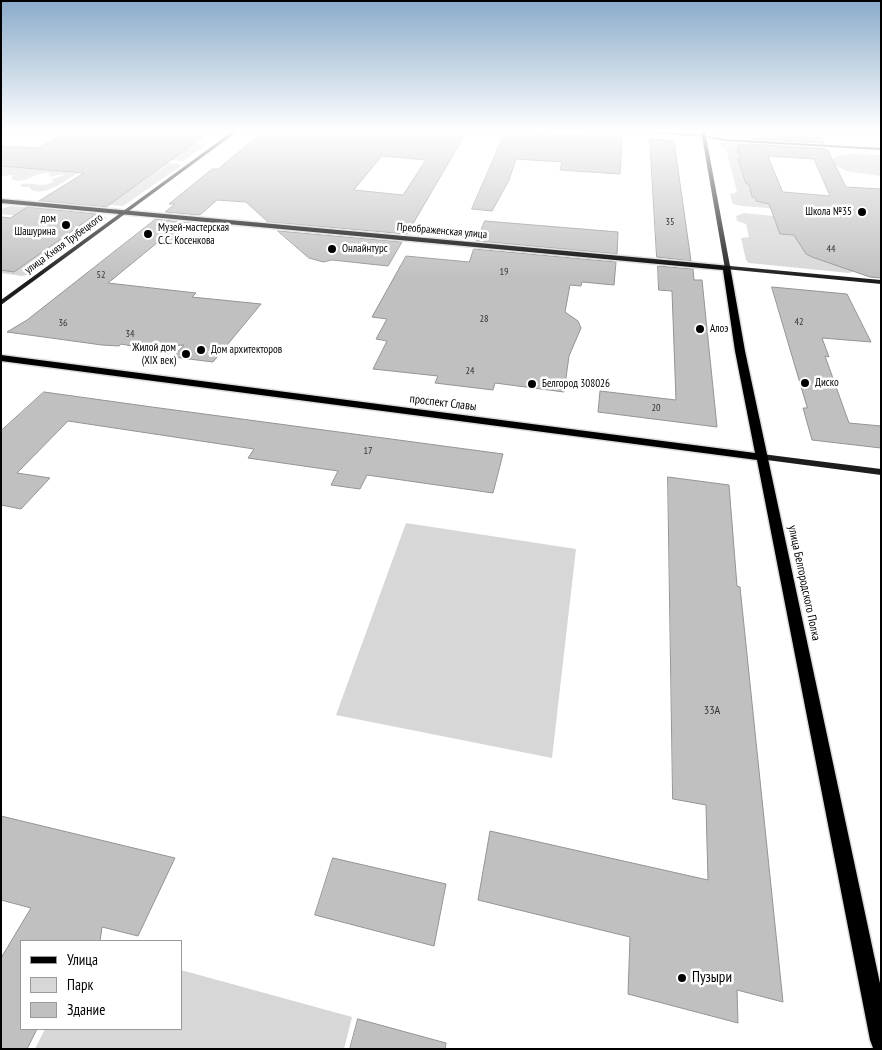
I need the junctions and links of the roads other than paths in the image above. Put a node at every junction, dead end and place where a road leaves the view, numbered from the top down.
1 (169, 180) edge
2 (712, 180) edge
3 (1, 201) edge
4 (124, 213) junction
5 (727, 268) junction
6 (881, 282) edge
7 (1, 303) edge
8 (1, 358) edge
9 (762, 457) junction
10 (881, 472) edge
11 (881, 1040) edge

1 - 4 main road, улица Князя Трубецкого
2 - 5 main road, улица Белгородского Полка
3 - 4 main road, Преображенская улица
4 - 5 main road, Преображенская улица
4 - 7 main road, улица Князя Трубецкого
5 - 6 main road, Преображенская улица
5 - 9 main road, улица Белгородского Полка
8 - 9 main road, проспект Славы
9 - 10 main road, проспект Славы
9 - 11 main road, улица Белгородского Полка

